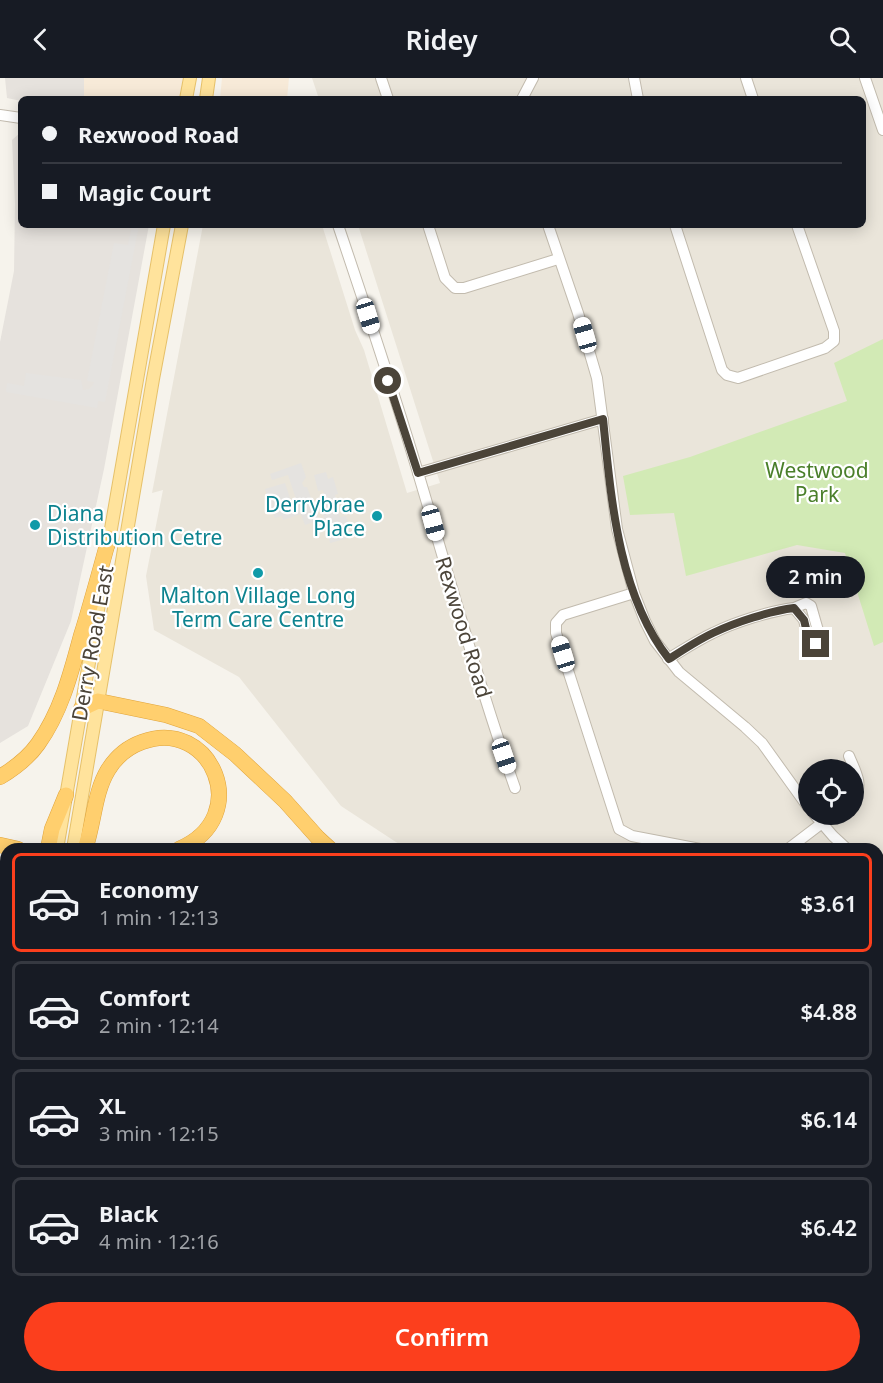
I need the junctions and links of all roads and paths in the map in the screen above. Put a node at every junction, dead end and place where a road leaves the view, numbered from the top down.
1 (190, 78) edge
2 (209, 78) edge
3 (381, 78) edge
4 (533, 78) edge
5 (634, 78) edge
6 (746, 78) edge
7 (865, 78) edge
8 (187, 96) edge
9 (206, 96) edge
10 (387, 96) edge
11 (524, 96) edge
12 (637, 96) edge
13 (752, 96) edge
14 (0, 115) edge
15 (18, 118) edge
16 (883, 130) edge
17 (163, 228) edge
18 (181, 228) edge
19 (339, 228) edge
20 (429, 228) edge
21 (549, 228) edge
22 (676, 228) edge
23 (798, 228) edge
24 (558, 259) junction
25 (603, 419) junction
26 (418, 473) junction
27 (109, 538) junction
28 (634, 594) junction
29 (794, 608) dead end
30 (669, 659) junction
31 (98, 701) junction
32 (81, 709) junction
33 (849, 756) dead end
34 (850, 759) edge
35 (0, 777) edge
36 (515, 788) dead end
37 (798, 793) edge
38 (66, 795) joint
39 (822, 825) joint
40 (56, 830) junction
41 (84, 840) edge
42 (51, 843) edge
43 (57, 843) edge
44 (193, 843) edge
45 (323, 843) edge
46 (666, 843) edge
47 (796, 843) edge
48 (841, 843) edge

1 - 8 main road
2 - 9 main road
3 - 10 street
4 - 11 street
5 - 12 street
6 - 13 street
7 - 16 street
14 - 15 street
17 - 27 main road, Derry Road East
18 - 31 main road, Derry Road East
19 - 26 street, Rexwood Road
20 - 24 street
21 - 24 street
22 - 23 street
24 - 25 street
25 - 26 street
25 - 28 street
26 - 36 street, Rexwood Road
27 - 32 main road, Derry Road East
27 - 35 highway
28 - 30 street
28 - 46 street
29 - 30 street
30 - 37 street
31 - 32 highway
31 - 41 main road, Derry Road East
31 - 45 highway
32 - 38 main road, Derry Road East
33 - 34 street
38 - 40 highway
39 - 47 street
39 - 48 street
40 - 42 highway
40 - 43 main road
41 - 44 highway

